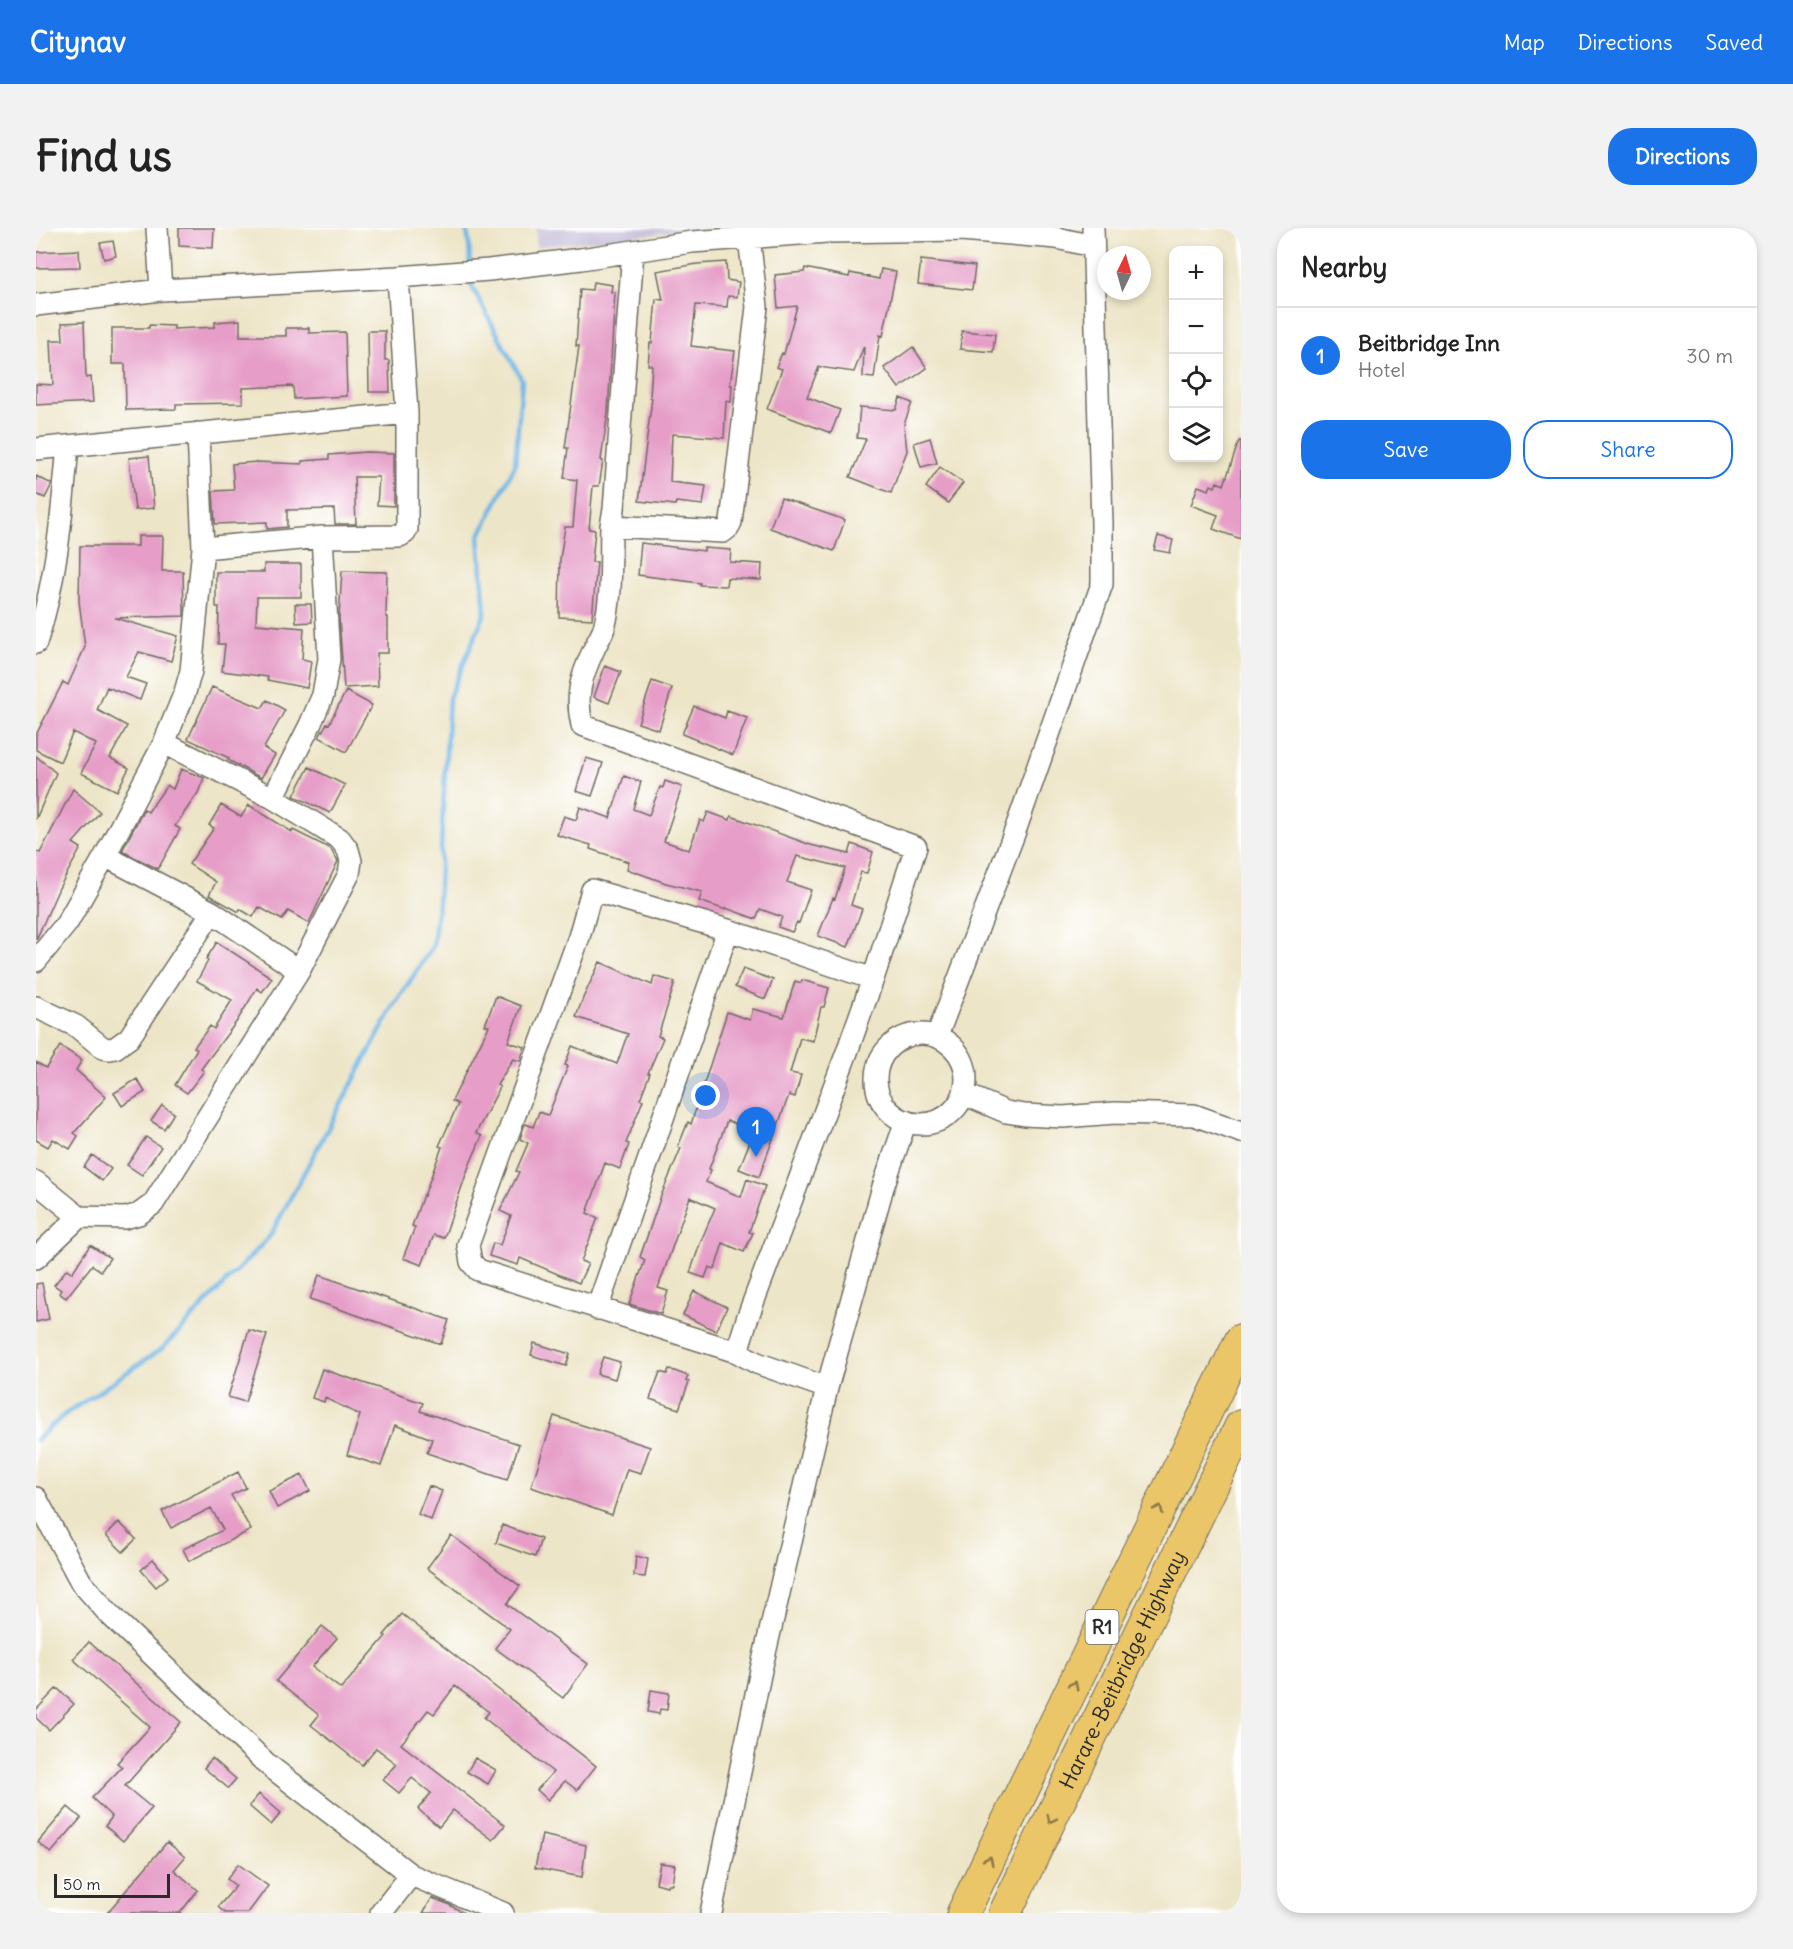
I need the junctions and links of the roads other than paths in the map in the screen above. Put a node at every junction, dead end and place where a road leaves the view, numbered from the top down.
1 (157, 228) edge
2 (961, 229) edge
3 (748, 233) edge
4 (1093, 237) edge
5 (633, 251) junction
6 (398, 277) junction
7 (161, 290) junction
8 (36, 305) edge
9 (406, 412) junction
10 (198, 433) junction
11 (68, 446) junction
12 (36, 450) edge
13 (611, 526) junction
14 (322, 537) junction
15 (203, 548) junction
16 (36, 643) edge
17 (164, 743) junction
18 (273, 798) junction
19 (105, 856) junction
20 (212, 912) junction
21 (728, 930) junction
22 (36, 961) edge
23 (299, 971) junction
24 (873, 979) junction
25 (36, 1007) edge
26 (937, 1036) junction
27 (847, 1052) junction
28 (879, 1063) junction
29 (964, 1094) junction
30 (906, 1121) junction
31 (1241, 1132) edge
32 (36, 1182) edge
33 (79, 1216) junction
34 (36, 1258) edge
35 (597, 1309) junction
36 (1241, 1340) edge
37 (737, 1352) junction
38 (827, 1388) junction
39 (1241, 1426) edge
40 (36, 1498) edge
41 (411, 1875) junction
42 (381, 1913) edge
43 (503, 1913) edge
44 (711, 1913) edge
45 (963, 1913) edge
46 (1005, 1913) edge

1 - 7 street
2 - 3 street
2 - 4 street
3 - 5 street
3 - 13 street
4 - 26 street
5 - 6 street
5 - 13 street
6 - 7 street
6 - 9 street
7 - 8 street
9 - 10 street
9 - 14 street
10 - 11 street
10 - 15 street
11 - 12 street
11 - 16 street
13 - 24 street
14 - 15 street
14 - 18 street
15 - 17 street
17 - 18 street
17 - 19 street
18 - 23 street
19 - 20 street
19 - 22 street
20 - 23 street
20 - 25 street
21 - 24 street
21 - 35 street
21 - 35 street
23 - 33 street
24 - 27 street
26 - 28 street
26 - 29 street
27 - 28 street
27 - 37 street
28 - 30 street
29 - 30 street
29 - 31 street
30 - 38 street
32 - 33 street
33 - 34 street
35 - 37 street
45 -> 36 highway, Harare-Beitbridge Highway / R1
37 - 38 street
38 - 44 street
39 -> 46 highway, Harare-Beitbridge Highway / R1
40 - 41 street
41 - 42 street
41 - 43 street

